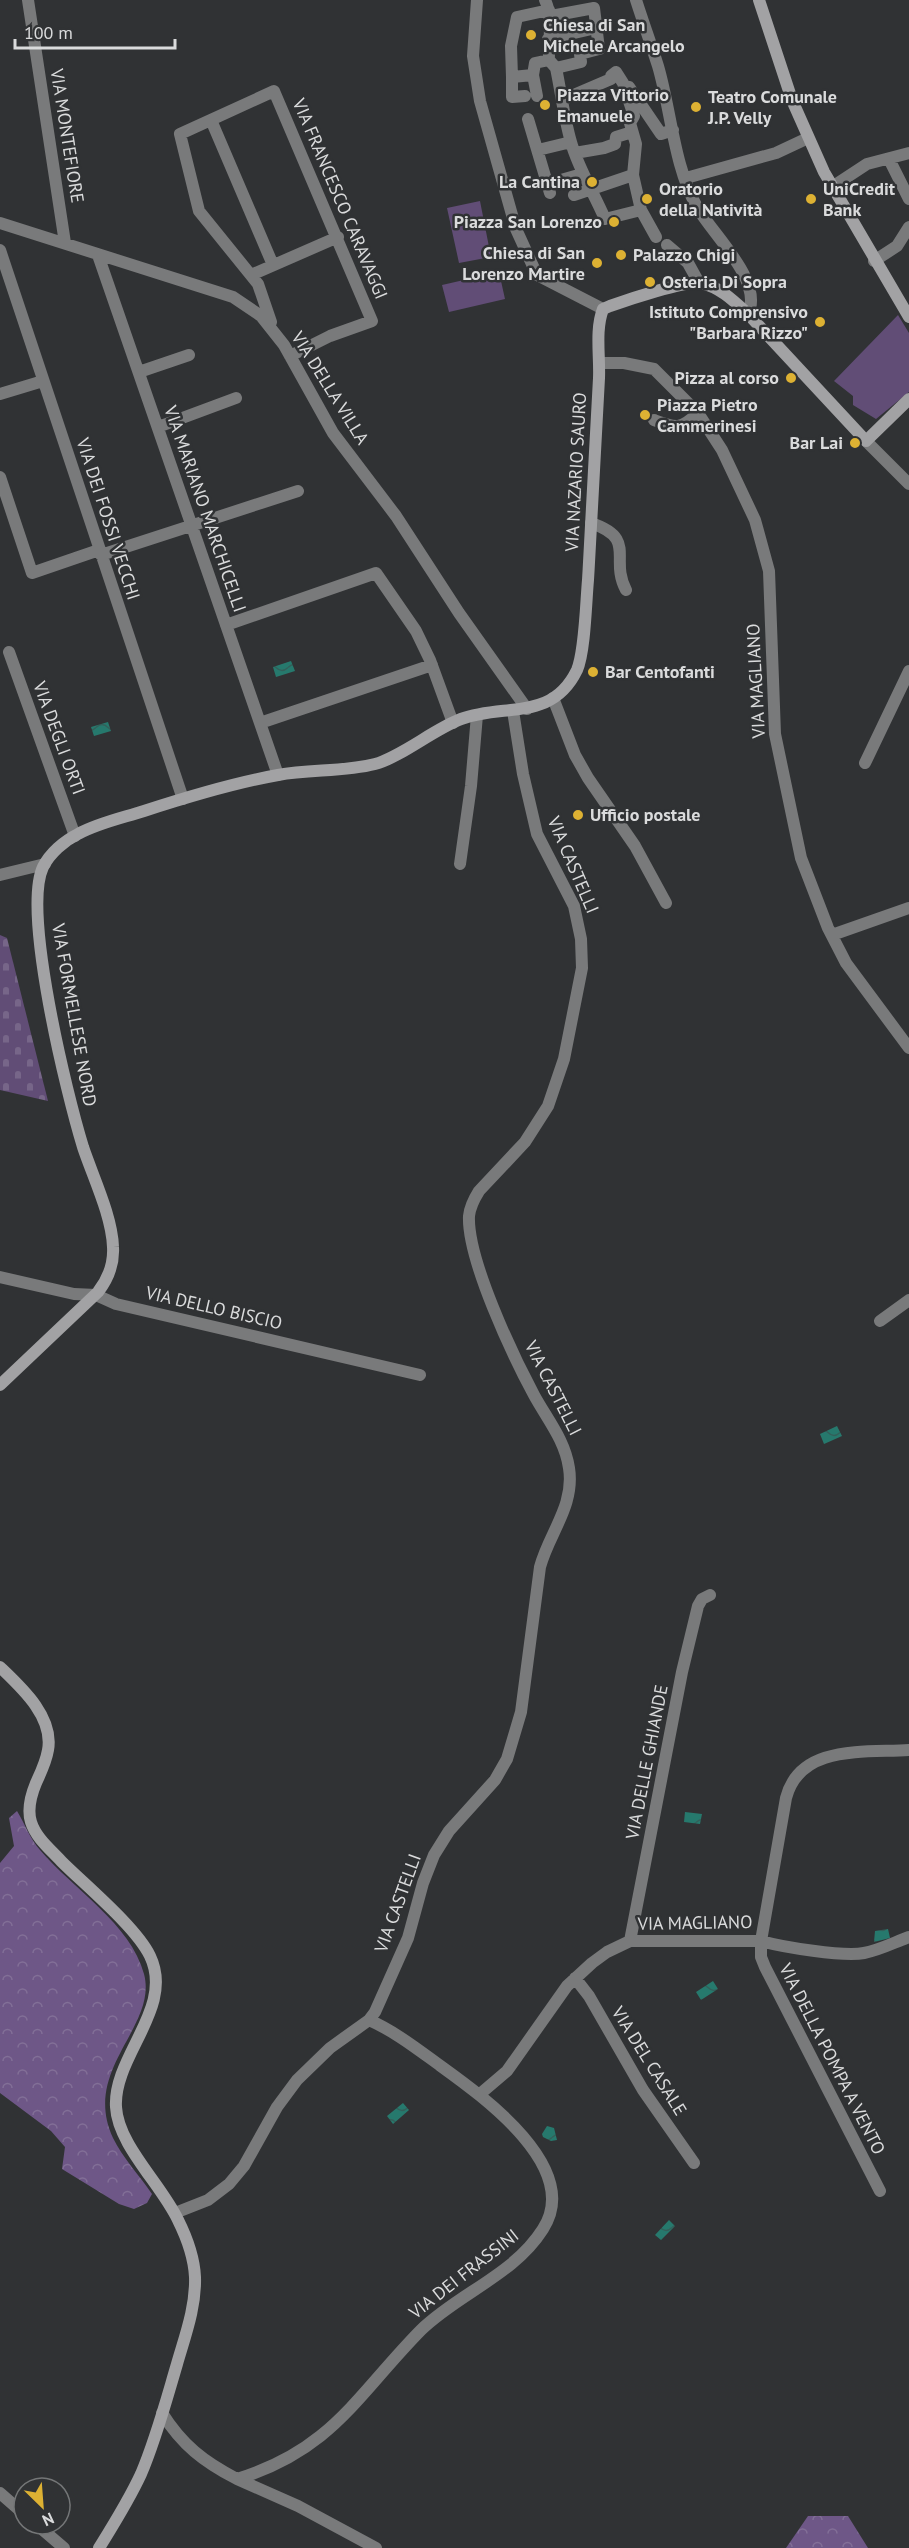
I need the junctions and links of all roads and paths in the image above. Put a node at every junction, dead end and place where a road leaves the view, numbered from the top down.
1 (28, 0) edge
2 (477, 0) edge
3 (636, 0) edge
4 (759, 0) edge
5 (548, 9) edge
6 (596, 28) junction
7 (548, 39) junction
8 (553, 64) junction
9 (533, 75) junction
10 (512, 77) junction
11 (623, 83) junction
12 (562, 100) junction
13 (528, 119) dead end
14 (211, 120) junction
15 (673, 130) junction
16 (632, 132) junction
17 (808, 138) junction
18 (573, 148) junction
19 (538, 150) junction
20 (909, 153) edge
21 (889, 159) junction
22 (582, 174) junction
23 (633, 175) junction
24 (686, 178) junction
25 (592, 187) junction
26 (832, 187) junction
27 (574, 195) dead end
28 (909, 199) edge
29 (641, 210) junction
30 (0, 223) edge
31 (909, 227) edge
32 (338, 237) junction
33 (656, 237) dead end
34 (65, 243) junction
35 (667, 245) dead end
36 (0, 250) edge
37 (98, 255) junction
38 (874, 261) junction
39 (273, 265) junction
40 (251, 275) junction
41 (699, 283) junction
42 (603, 309) junction
43 (748, 314) junction
44 (909, 317) edge
45 (274, 332) junction
46 (189, 355) dead end
47 (290, 356) junction
48 (599, 363) junction
49 (139, 372) junction
50 (43, 381) junction
51 (0, 394) edge
52 (236, 398) dead end
53 (908, 402) edge
54 (698, 413) junction
55 (654, 420) dead end
56 (158, 427) junction
57 (866, 441) junction
58 (0, 477) edge
59 (909, 484) edge
60 (298, 491) dead end
61 (591, 523) junction
62 (192, 526) junction
63 (100, 552) junction
64 (626, 590) dead end
65 (226, 625) junction
66 (9, 652) dead end
67 (432, 665) junction
68 (909, 671) edge
69 (553, 698) junction
70 (527, 709) junction
71 (513, 711) junction
72 (477, 715) junction
73 (260, 723) junction
74 (453, 723) junction
75 (865, 763) dead end
76 (278, 775) junction
77 (183, 799) junction
78 (75, 836) junction
79 (45, 864) junction
80 (460, 864) dead end
81 (0, 875) edge
82 (666, 903) dead end
83 (909, 908) edge
84 (832, 935) junction
85 (909, 1048) edge
86 (0, 1277) edge
87 (96, 1295) junction
88 (909, 1300) edge
89 (880, 1321) dead end
90 (420, 1376) dead end
91 (0, 1385) edge
92 (710, 1595) dead end
93 (0, 1667) edge
94 (909, 1750) edge
95 (909, 1937) edge
96 (630, 1941) junction
97 (761, 1941) junction
98 (574, 1978) junction
99 (369, 2020) junction
100 (480, 2094) junction
101 (694, 2163) dead end
102 (880, 2191) dead end
103 (175, 2213) junction
104 (162, 2413) junction
105 (237, 2479) junction
106 (0, 2493) edge
107 (12, 2504) edge
108 (50, 2536) edge
109 (64, 2548) edge
110 (99, 2548) edge
111 (376, 2548) edge

1 - 34 street, VIA MONTEFIORE
2 - 42 street
3 - 15 street
4 - 17 street
5 - 6 street
5 - 7 street
5 - 10 street
6 - 7 street
6 - 8 street
7 - 8 street
8 - 9 street
8 - 12 street
9 - 10 street
9 - 10 street
11 - 12 street
11 - 15 street
11 - 16 street
12 - 18 street
13 - 19 street
14 - 32 street, VIA FRANCESCO CARAVAGGI
14 - 39 street
14 - 40 street
15 - 24 street
16 - 18 street
16 - 23 street
17 - 24 street
17 - 26 street
18 - 19 street
18 - 22 street
19 - 22 street
20 - 21 street
21 - 26 street
21 - 28 street
22 - 25 street
23 - 25 street
23 - 29 street
24 - 43 street
25 - 27 street
25 - 29 street
26 - 38 street
29 - 33 street
30 - 34 street, VIA DELLA VILLA
31 - 38 street
32 - 39 street
32 - 47 street, VIA FRANCESCO CARAVAGGI
34 - 37 street, VIA DELLA VILLA
35 - 41 street
36 - 50 street, VIA DEI FOSSI VECCHI
37 - 45 street, VIA DELLA VILLA
37 - 49 street, VIA MARIANO MARCHICELLI
38 - 44 street
39 - 40 street
40 - 45 street
41 - 42 street
41 - 43 street
42 - 48 street, VIA NAZARIO SAURO
43 - 57 street
45 - 47 street, VIA DELLA VILLA
46 - 49 street
47 - 70 street, VIA DELLA VILLA
48 - 54 street, VIA MAGLIANO
48 - 61 street, VIA NAZARIO SAURO
49 - 56 street, VIA MARIANO MARCHICELLI
50 - 51 street
50 - 63 street, VIA DEI FOSSI VECCHI
52 - 56 street
53 - 57 street
54 - 55 street
54 - 84 street, VIA MAGLIANO
56 - 62 street, VIA MARIANO MARCHICELLI
57 - 59 street
58 - 63 street
60 - 62 street
61 - 64 street
61 - 69 street, VIA NAZARIO SAURO
62 - 63 street
62 - 65 street, VIA MARIANO MARCHICELLI
63 - 77 street, VIA DEI FOSSI VECCHI
65 - 67 street
65 - 73 street, VIA MARIANO MARCHICELLI
66 - 78 street, VIA DEGLI ORTI
67 - 73 street
67 - 74 street
68 - 75 street
69 - 70 street, VIA NAZARIO SAURO
69 - 82 street
70 - 71 street
71 - 72 street
71 - 99 street, VIA CASTELLI
72 - 74 street
72 - 80 street
73 - 76 street, VIA MARIANO MARCHICELLI
74 - 76 street
76 - 77 street
77 - 78 street
78 - 79 street
79 - 81 street
79 - 87 street, VIA FORMELLESE NORD
83 - 84 street
84 - 85 street, VIA MAGLIANO
86 - 87 street, VIA DELLO BISCIO
87 - 90 street, VIA DELLO BISCIO
87 - 91 street, VIA FORMELLESE NORD
88 - 89 street
92 - 96 street, VIA DELLE GHIANDE
93 - 103 street
94 - 97 street, VIA MAGLIANO
95 - 97 street
96 - 97 street, VIA MAGLIANO
96 - 98 street, VIA MAGLIANO
97 - 102 street, VIA DELLA POMPA A VENTO
98 - 100 street, VIA MAGLIANO
98 - 101 street, VIA DEL CASALE
99 - 100 street, VIA DEI FRASSINI
99 - 103 street, VIA CASTELLI
100 - 105 street, VIA DEI FRASSINI
103 - 104 street
104 - 105 street
104 - 110 street
105 - 111 street
106 - 107 street
108 - 109 street

